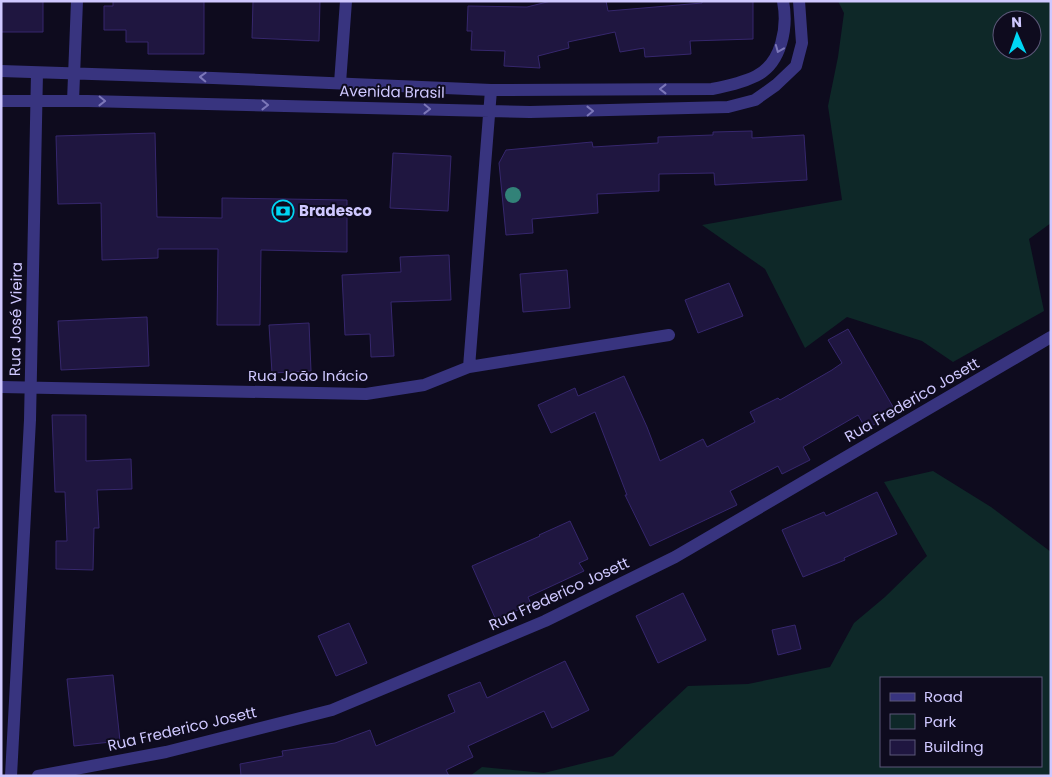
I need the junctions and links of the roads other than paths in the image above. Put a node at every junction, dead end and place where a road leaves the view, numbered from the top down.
1 (77, 1) edge
2 (346, 1) edge
3 (783, 1) edge
4 (799, 1) edge
5 (1, 71) edge
6 (37, 73) junction
7 (74, 73) junction
8 (340, 83) junction
9 (491, 90) junction
10 (1, 101) edge
11 (37, 101) junction
12 (74, 101) junction
13 (490, 111) junction
14 (668, 335) dead end
15 (1051, 337) edge
16 (469, 367) junction
17 (1, 388) edge
18 (31, 388) junction
19 (11, 776) edge
20 (38, 776) edge

1 - 7 street
2 - 8 street
3 -> 9 street, Avenida Brasil
13 -> 4 street, Avenida Brasil
5 - 6 street, Avenida Brasil
6 - 7 street, Avenida Brasil
6 - 11 street, Rua José Vieira
8 -> 7 street, Avenida Brasil
7 - 12 street
8 - 9 street, Avenida Brasil
9 - 13 street
10 - 11 street, Avenida Brasil
11 - 12 street, Avenida Brasil
11 - 18 street, Rua José Vieira
12 -> 13 street, Avenida Brasil
13 - 16 street
14 - 16 street, Rua João Inácio
15 - 20 street, Rua Frederico Josett
16 - 18 street, Rua João Inácio
17 - 18 street, Rua João Inácio
18 - 19 street, Rua José Vieira

